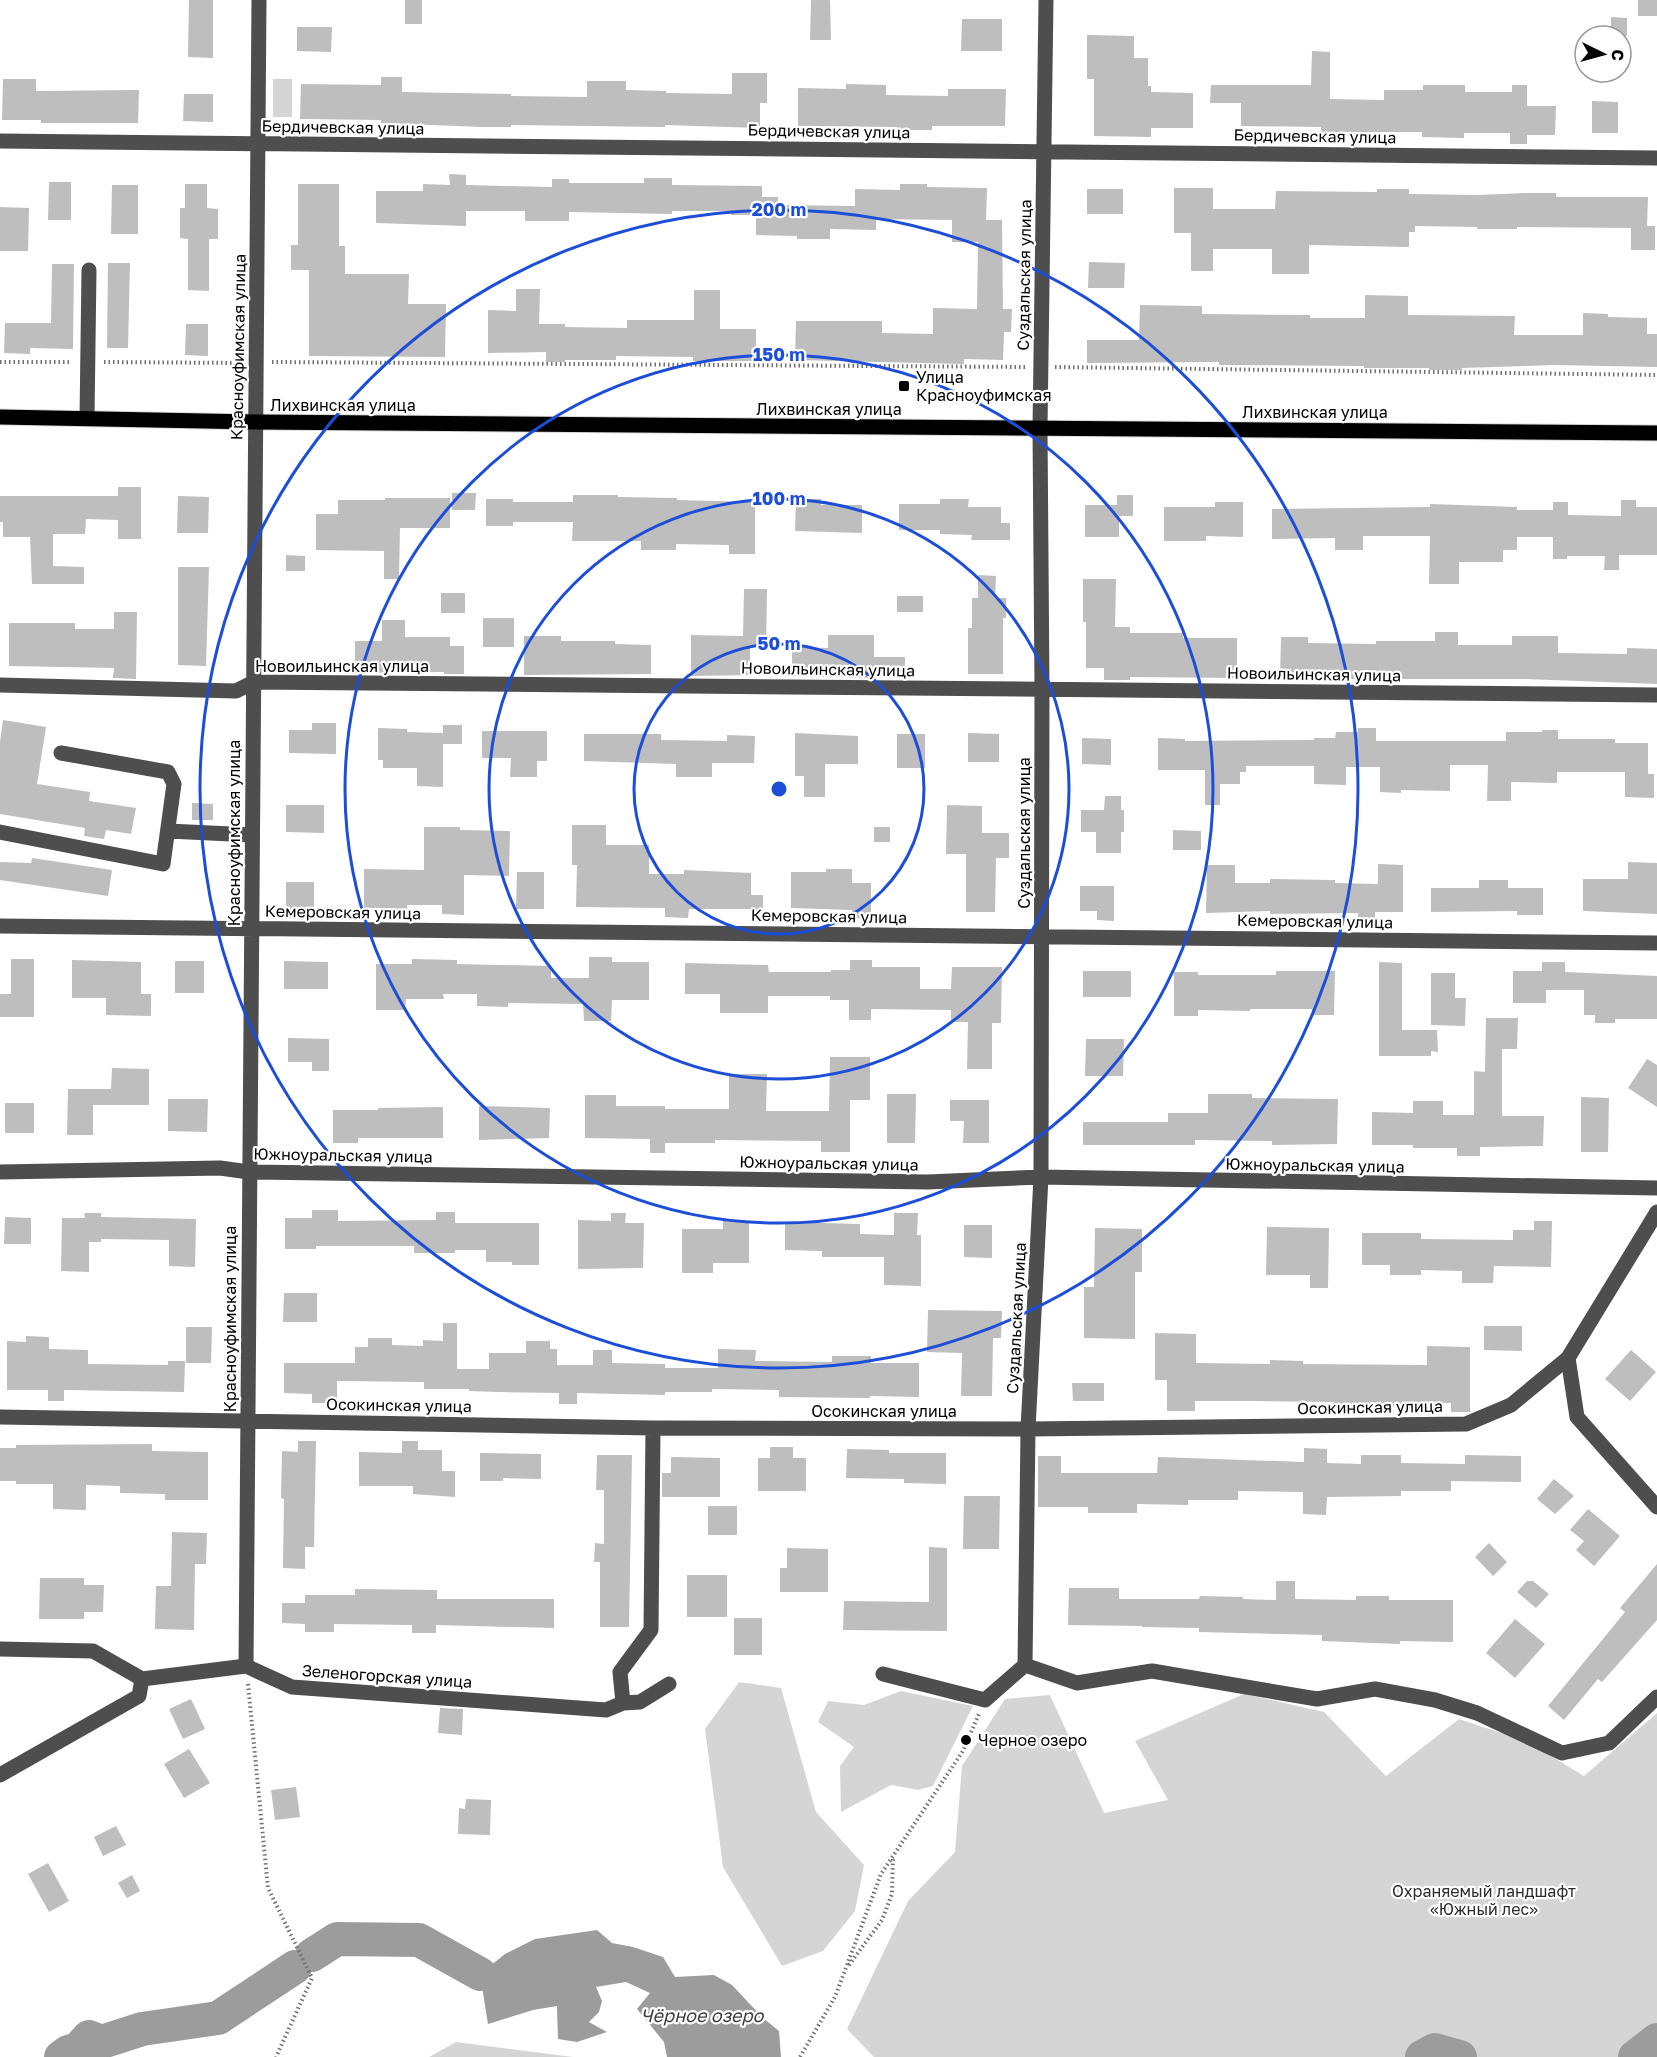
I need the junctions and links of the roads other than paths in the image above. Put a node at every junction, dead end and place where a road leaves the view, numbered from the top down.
1 (259, 0) edge
2 (1046, 0) edge
3 (0, 141) edge
4 (257, 144) junction
5 (1044, 152) junction
6 (1657, 158) edge
7 (89, 270) dead end
8 (0, 417) edge
9 (87, 418) junction
10 (255, 422) junction
11 (1040, 428) junction
12 (1657, 433) edge
13 (254, 682) junction
14 (0, 686) edge
15 (1042, 690) junction
16 (1657, 695) edge
17 (61, 753) dead end
18 (168, 831) junction
19 (0, 832) edge
20 (252, 835) junction
21 (0, 926) edge
22 (251, 929) junction
23 (1041, 936) junction
24 (1657, 943) edge
25 (0, 1172) edge
26 (249, 1172) junction
27 (1041, 1177) junction
28 (1657, 1188) edge
29 (1657, 1212) edge
30 (1568, 1358) junction
31 (0, 1417) edge
32 (248, 1420) junction
33 (654, 1428) junction
34 (1028, 1430) junction
35 (1657, 1507) edge
36 (0, 1649) edge
37 (1025, 1665) junction
38 (246, 1666) junction
39 (883, 1674) dead end
40 (142, 1679) junction
41 (669, 1684) dead end
42 (1657, 1697) edge
43 (623, 1703) junction
44 (0, 1774) edge

1 - 4 street, Красноуфимская улица
2 - 5 street, Суздальская улица
3 - 4 street, Бердичевская улица
4 - 5 street, Бердичевская улица
4 - 10 street, Красноуфимская улица
5 - 6 street, Бердичевская улица
5 - 11 street, Суздальская улица
7 - 9 street
8 - 9 main road, Лихвинская улица
9 - 10 main road, Лихвинская улица
10 - 11 main road, Лихвинская улица
10 - 13 street, Красноуфимская улица
11 - 12 main road, Лихвинская улица
11 - 15 street, Суздальская улица
13 - 14 street, Новоильинская улица
13 - 15 street, Новоильинская улица
13 - 20 street, Красноуфимская улица
15 - 16 street, Новоильинская улица
15 - 23 street, Суздальская улица
17 - 18 street
18 - 19 street
18 - 20 street
20 - 22 street, Красноуфимская улица
21 - 22 street, Кемеровская улица
22 - 23 street, Кемеровская улица
22 - 26 street, Красноуфимская улица
23 - 24 street, Кемеровская улица
23 - 27 street, Суздальская улица
25 - 26 street, Южноуральская улица
26 - 27 street, Южноуральская улица
26 - 32 street, Красноуфимская улица
27 - 28 street, Южноуральская улица
27 - 34 street, Суздальская улица
29 - 30 street, Осокинская улица
30 - 34 street, Осокинская улица
30 - 35 street
31 - 32 street, Осокинская улица
32 - 33 street, Осокинская улица
32 - 38 street, Красноуфимская улица
33 - 34 street, Осокинская улица
33 - 43 street
34 - 37 street, Суздальская улица
36 - 40 street
37 - 39 street
37 - 42 street
38 - 40 street
38 - 43 street, Зеленогорская улица
40 - 44 street
41 - 43 street, Зеленогорская улица

